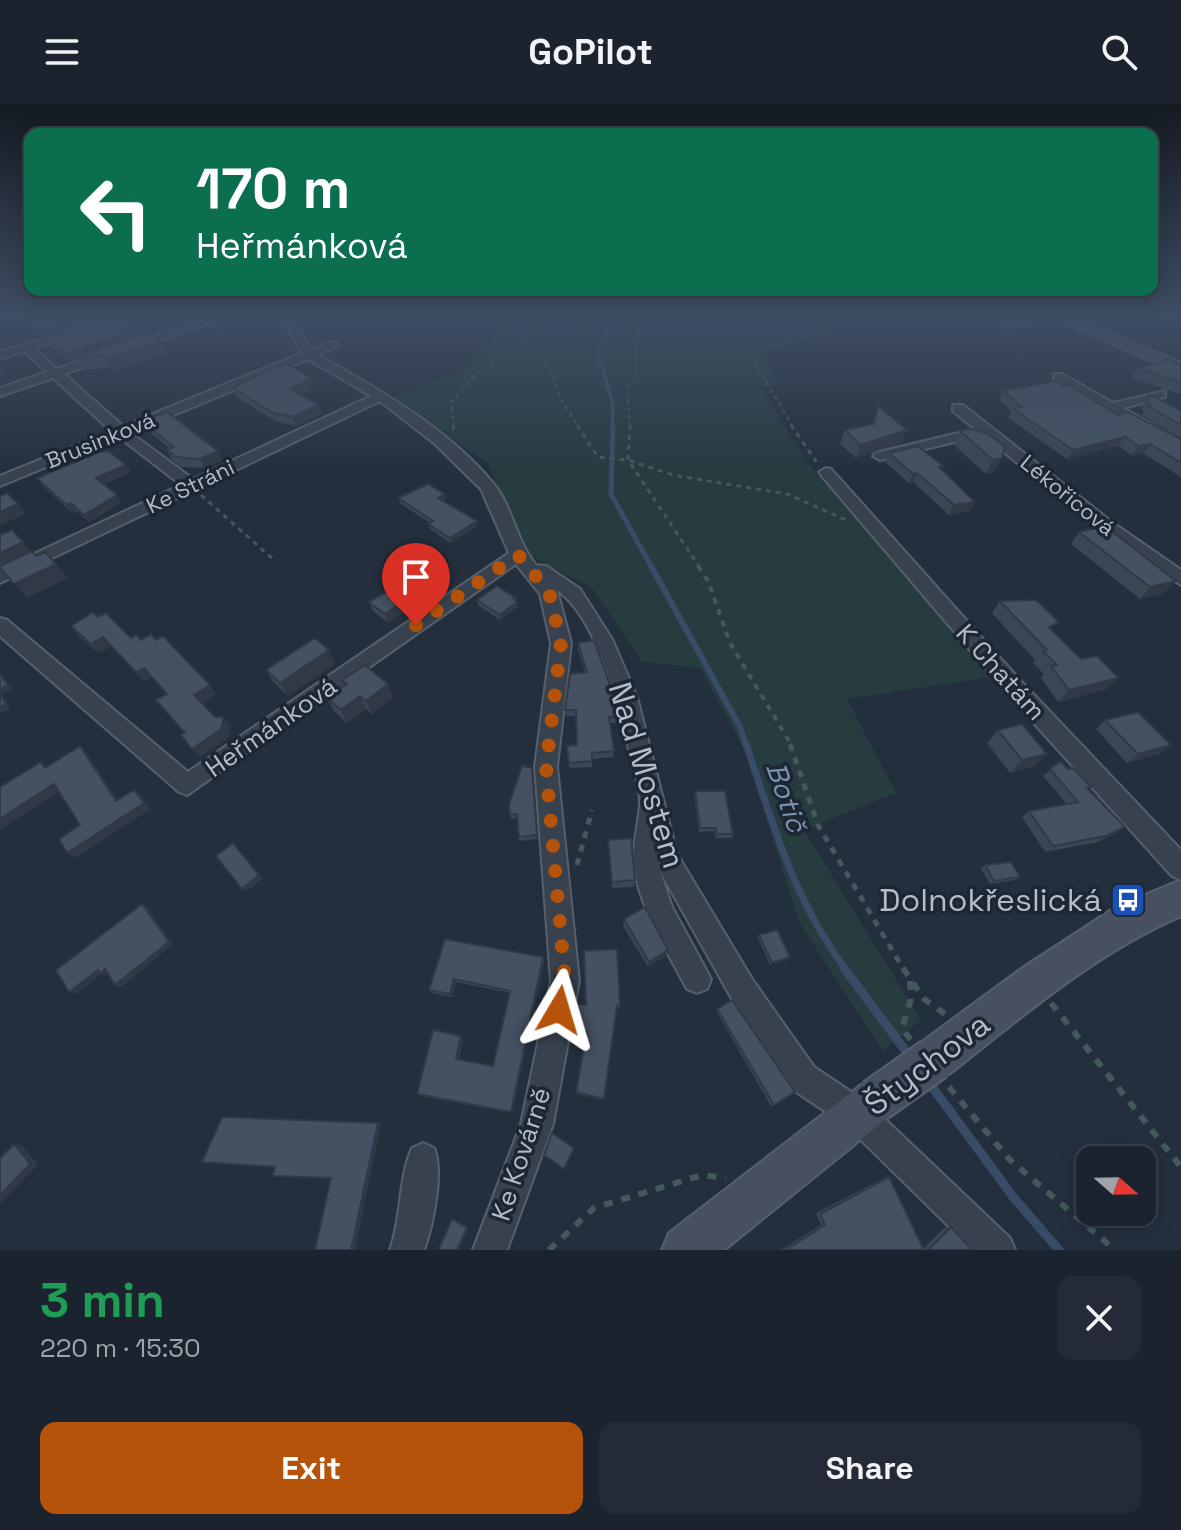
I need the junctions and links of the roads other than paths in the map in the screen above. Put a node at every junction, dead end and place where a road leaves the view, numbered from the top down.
1 (48, 367) edge
2 (70, 367) edge
3 (278, 367) edge
4 (331, 367) edge
5 (54, 373) junction
6 (1058, 377) dead end
7 (0, 392) edge
8 (1160, 394) dead end
9 (381, 396) junction
10 (958, 408) dead end
11 (1110, 408) junction
12 (986, 430) junction
13 (120, 431) junction
14 (1181, 447) edge
15 (880, 456) edge
16 (826, 472) road end
17 (0, 481) edge
18 (191, 485) junction
19 (518, 555) junction
20 (0, 577) edge
21 (1181, 579) edge
22 (0, 625) edge
23 (653, 800) junction
24 (1181, 868) edge
25 (1181, 898) edge
26 (697, 979) dead end
27 (867, 1108) junction
28 (423, 1159) dead end
29 (689, 1249) edge
30 (407, 1250) edge
31 (490, 1250) edge
32 (998, 1250) edge

1 - 5 street
2 - 5 street
3 - 13 street, Brusinková
4 - 9 street, Ke Kovárně
5 - 7 street
5 - 13 street
6 - 11 street
8 - 11 street
9 - 18 street, Ke Stráni
9 - 19 street, Ke Kovárně
10 - 12 street, Lékořicová
11 - 14 street
12 - 15 street
12 - 21 street, Lékořicová
13 - 17 street, Brusinková
13 - 18 street
16 - 24 street, K Chatám
18 - 20 street, Ke Stráni
19 - 22 street, Heřmánková
19 - 23 street, Nad Mostem
19 - 31 street, Ke Kovárně
23 - 26 street
23 - 27 street, Nad Mostem
25 - 27 street, Štychova, bridge
27 - 29 street, Štychova
27 - 32 street, Nad Mostem
28 - 30 street

